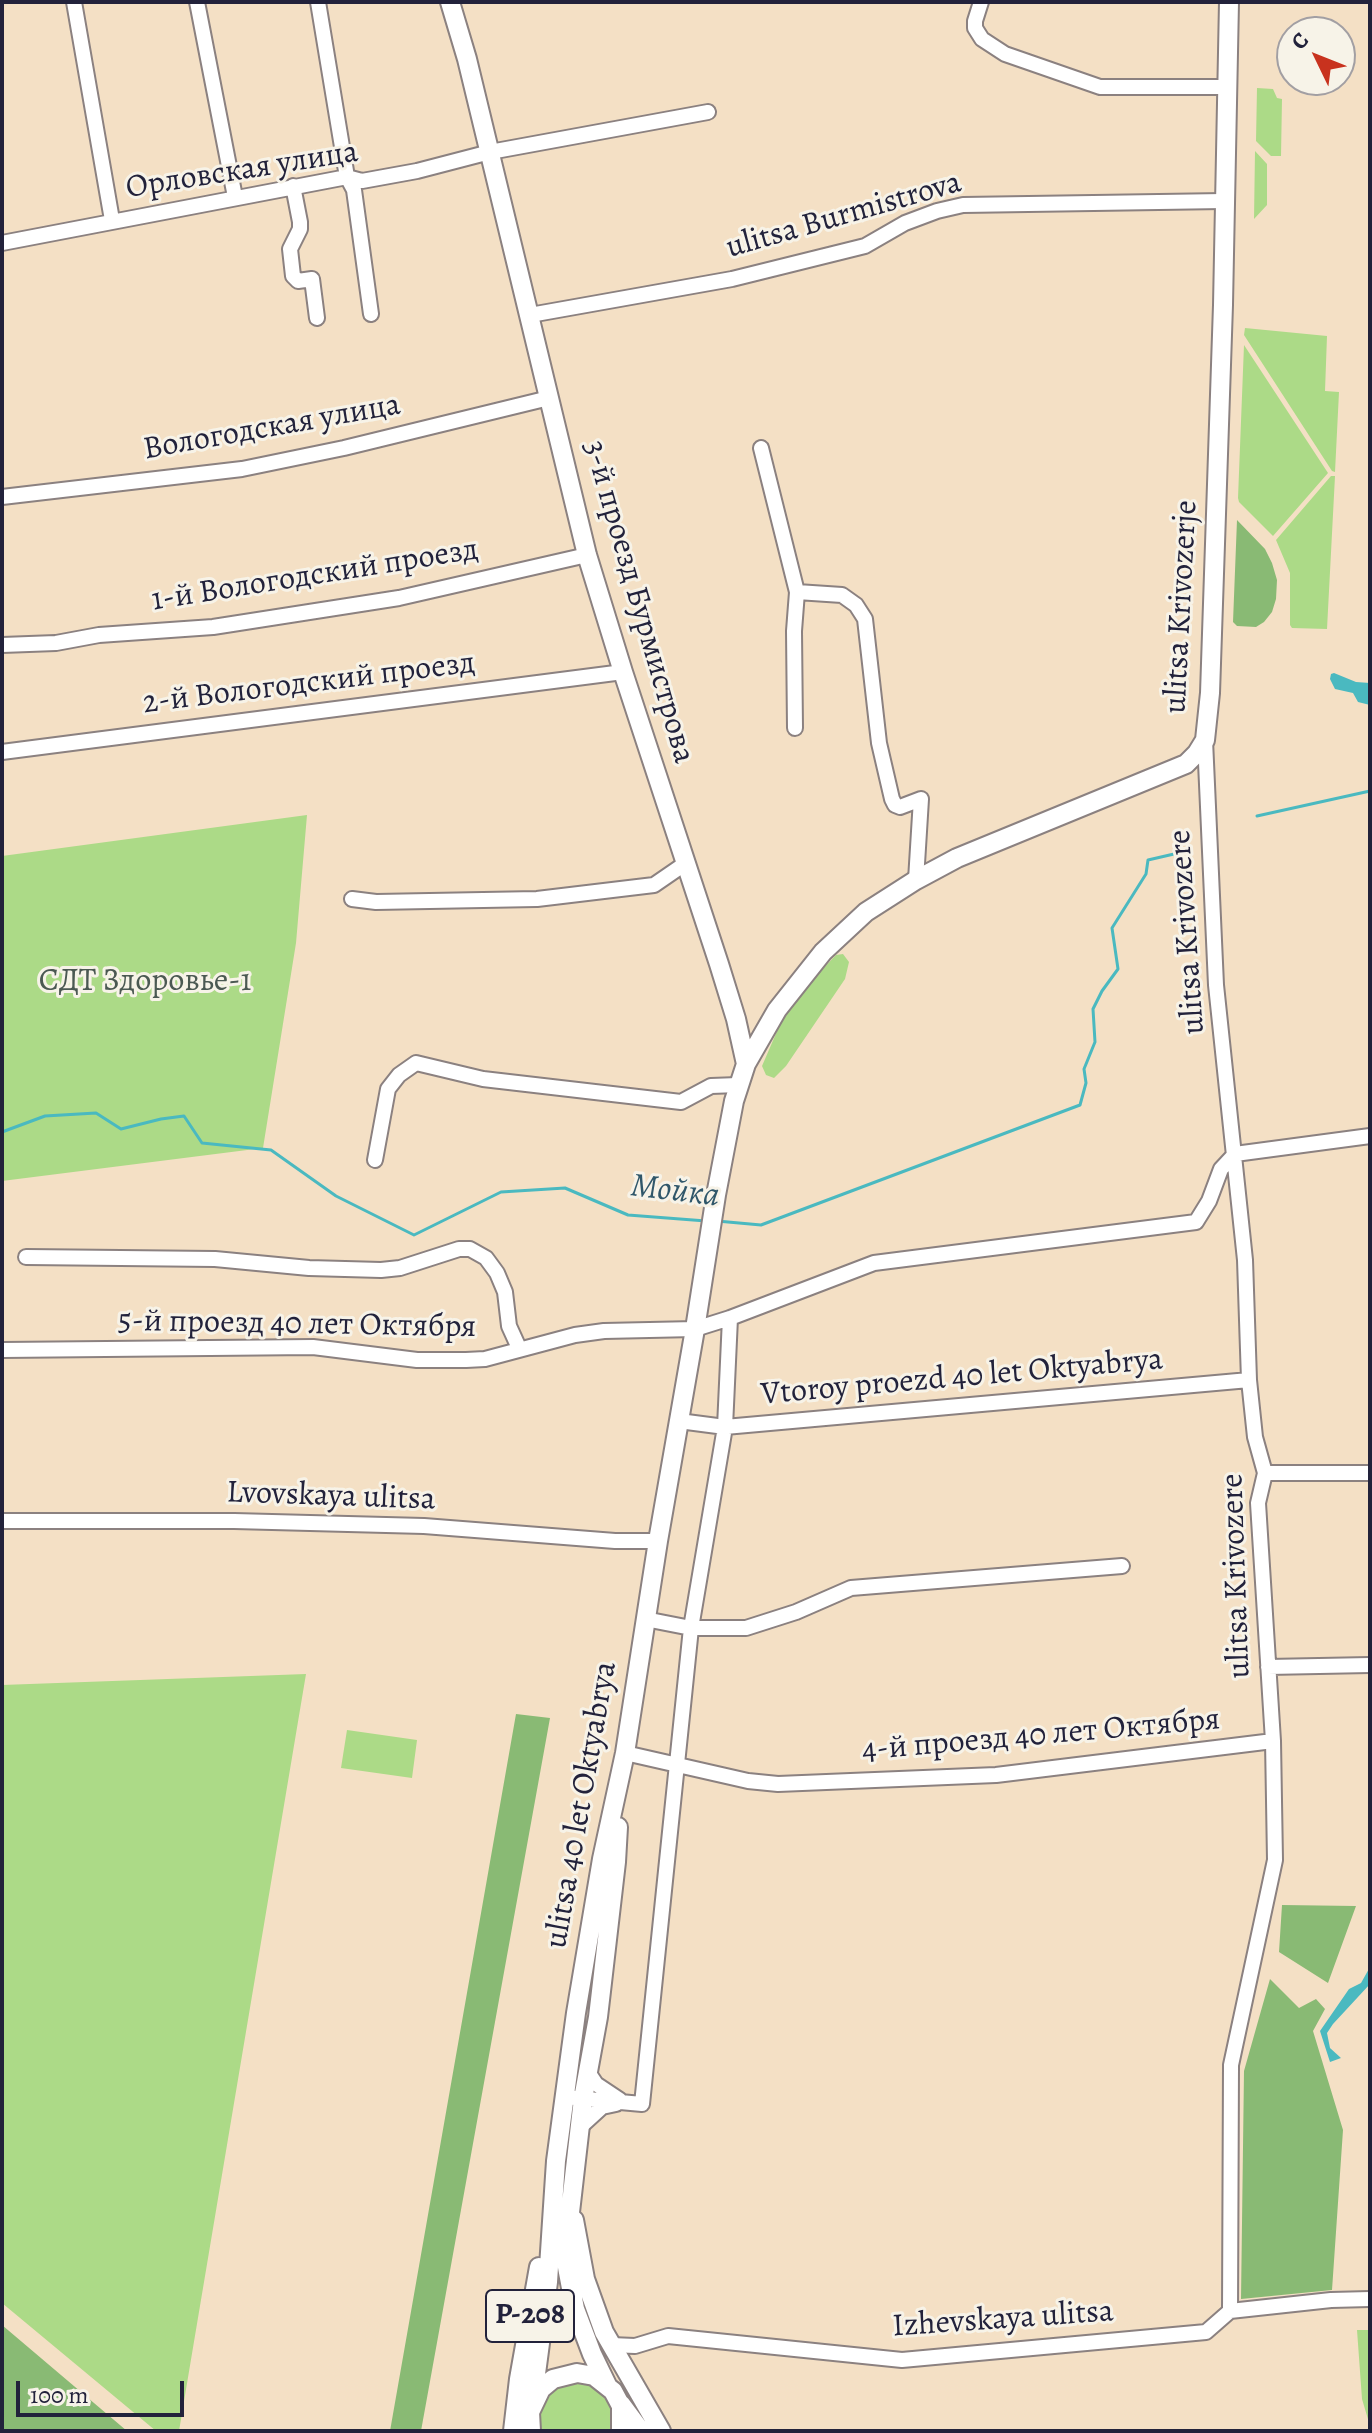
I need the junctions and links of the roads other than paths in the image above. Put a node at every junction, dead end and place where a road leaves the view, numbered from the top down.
1 (74, 2) edge
2 (197, 2) edge
3 (318, 2) edge
4 (450, 2) edge
5 (981, 2) edge
6 (1229, 2) edge
7 (1228, 87) junction
8 (708, 112) dead end
9 (490, 152) junction
10 (347, 177) junction
11 (293, 186) junction
12 (235, 197) junction
13 (1224, 201) junction
14 (112, 220) junction
15 (2, 243) edge
16 (371, 314) dead end
17 (530, 315) junction
18 (317, 318) dead end
19 (549, 398) junction
20 (761, 448) dead end
21 (2, 497) edge
22 (587, 555) junction
23 (797, 592) junction
24 (2, 645) edge
25 (623, 672) junction
26 (795, 728) dead end
27 (1205, 740) junction
28 (2, 752) edge
29 (686, 863) junction
30 (916, 880) junction
31 (352, 899) dead end
32 (746, 1064) junction
33 (738, 1085) junction
34 (1370, 1136) edge
35 (1235, 1154) junction
36 (375, 1160) dead end
37 (26, 1257) dead end
38 (730, 1318) junction
39 (695, 1329) junction
40 (519, 1348) junction
41 (2, 1350) edge
42 (1249, 1380) junction
43 (679, 1421) junction
44 (725, 1427) junction
45 (1265, 1473) junction
46 (1370, 1473) edge
47 (2, 1521) edge
48 (658, 1541) junction
49 (1122, 1566) dead end
50 (645, 1619) junction
51 (691, 1628) junction
52 (1370, 1665) edge
53 (1268, 1667) junction
54 (1273, 1741) junction
55 (625, 1753) junction
56 (677, 1765) junction
57 (619, 1784) junction
58 (588, 2072) junction
59 (574, 2098) junction
60 (624, 2102) junction
61 (579, 2128) junction
62 (562, 2202) junction
63 (1370, 2299) edge
64 (1230, 2311) junction
65 (611, 2345) junction
66 (635, 2346) junction
67 (620, 2362) junction
68 (613, 2391) junction
69 (530, 2421) edge
70 (653, 2430) edge
71 (513, 2431) edge
72 (621, 2431) edge

1 - 14 street
2 - 12 street
3 - 10 street
4 - 9 main road, 3-й проезд Бурмистрова
5 - 7 street
6 - 7 main road, ulitsa Krivozerje
7 - 13 main road, ulitsa Krivozerje
8 - 9 street, Орловская улица
9 - 10 street, Орловская улица
9 - 17 main road, 3-й проезд Бурмистрова
10 - 11 street, Орловская улица
10 - 16 street
11 - 12 street, Орловская улица
11 - 18 street
12 - 14 street, Орловская улица
13 - 17 street, ulitsa Burmistrova
13 - 27 main road, ulitsa Krivozerje
14 - 15 street, Орловская улица
17 - 19 main road, 3-й проезд Бурмистрова
19 - 21 street, Вологодская улица
19 - 22 main road, 3-й проезд Бурмистрова
20 - 23 street
22 - 24 street, 1-й Вологодский проезд
22 - 25 main road, 3-й проезд Бурмистрова
23 - 26 street
23 - 30 street
25 - 28 street, 2-й Вологодский проезд
25 - 29 main road, 3-й проезд Бурмистрова
27 - 30 main road, ulitsa Krivozerje
27 - 35 street, ulitsa Krivozere
29 - 31 street
29 - 32 main road, 3-й проезд Бурмистрова
30 - 32 main road, ulitsa Krivozerje
32 - 33 main road, ulitsa Krivozerje
33 - 36 street
33 - 39 main road, ulitsa Krivozerje
34 - 35 street
35 - 38 street, 5-й проезд 40 лет Октября
35 - 42 street, ulitsa Krivozere
37 - 40 street
38 - 39 street, 5-й проезд 40 лет Октября
38 - 44 street
39 - 40 street, 5-й проезд 40 лет Октября
39 - 43 main road, ulitsa 40 let Oktyabrya
40 - 41 street, 5-й проезд 40 лет Октября
42 - 44 street, Vtoroy proezd 40 let Oktyabrya
42 - 45 street, ulitsa Krivozere
43 - 44 street, Vtoroy proezd 40 let Oktyabrya
43 - 48 main road, ulitsa 40 let Oktyabrya
44 - 51 street
45 - 46 street
45 - 53 street, ulitsa Krivozere
47 - 48 street, Lvovskaya ulitsa
48 - 50 main road, ulitsa 40 let Oktyabrya
49 - 51 street
50 - 51 street
50 - 55 main road, ulitsa 40 let Oktyabrya
51 - 56 street
52 - 53 street
53 - 54 street, ulitsa Krivozere
54 - 56 street, 4-й проезд 40 лет Октября
54 - 64 street, ulitsa Krivozere
55 - 56 street, 4-й проезд 40 лет Октября
55 - 57 main road, ulitsa 40 let Oktyabrya
56 - 60 street
57 - 58 main road
57 - 59 main road, ulitsa 40 let Oktyabrya
58 - 59 main road
58 - 60 street
59 - 60 street
59 - 61 main road
59 - 62 main road, ulitsa 40 let Oktyabrya
60 - 61 street
61 - 62 main road
62 - 65 main road
62 - 68 main road
62 - 69 main road
62 - 71 main road, Р-208
63 - 64 street, Izhevskaya ulitsa
64 - 66 street, Izhevskaya ulitsa
65 - 66 street, Izhevskaya ulitsa
65 - 67 main road
66 - 67 street
67 - 68 street
67 - 70 main road
68 - 69 main road
68 - 70 main road
68 - 72 main road

